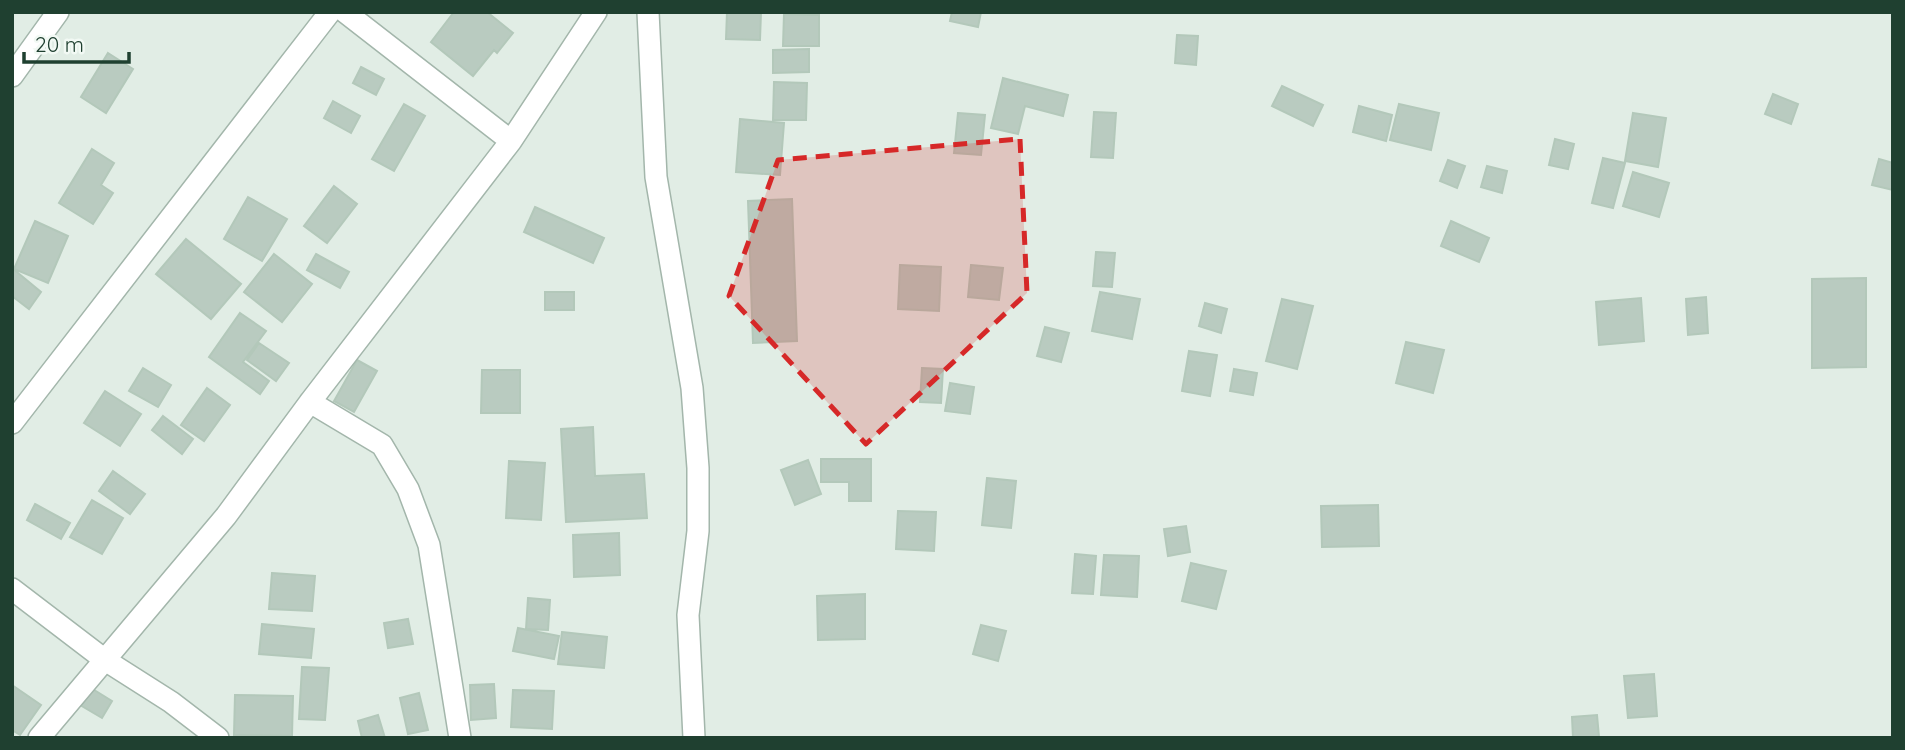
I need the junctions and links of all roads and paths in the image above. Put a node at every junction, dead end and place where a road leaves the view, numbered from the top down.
1 (58, 12) edge
2 (330, 12) edge
3 (345, 12) edge
4 (596, 12) edge
5 (648, 12) edge
6 (12, 76) edge
7 (512, 141) junction
8 (310, 402) junction
9 (12, 423) edge
10 (12, 589) edge
11 (105, 660) junction
12 (39, 738) edge
13 (218, 738) edge
14 (460, 738) edge
15 (694, 738) edge

1 - 6 street
2 - 9 street
3 - 7 street
4 - 7 street
5 - 15 street
7 - 8 street
8 - 11 street
8 - 14 street
10 - 11 street
11 - 12 street
11 - 13 street

